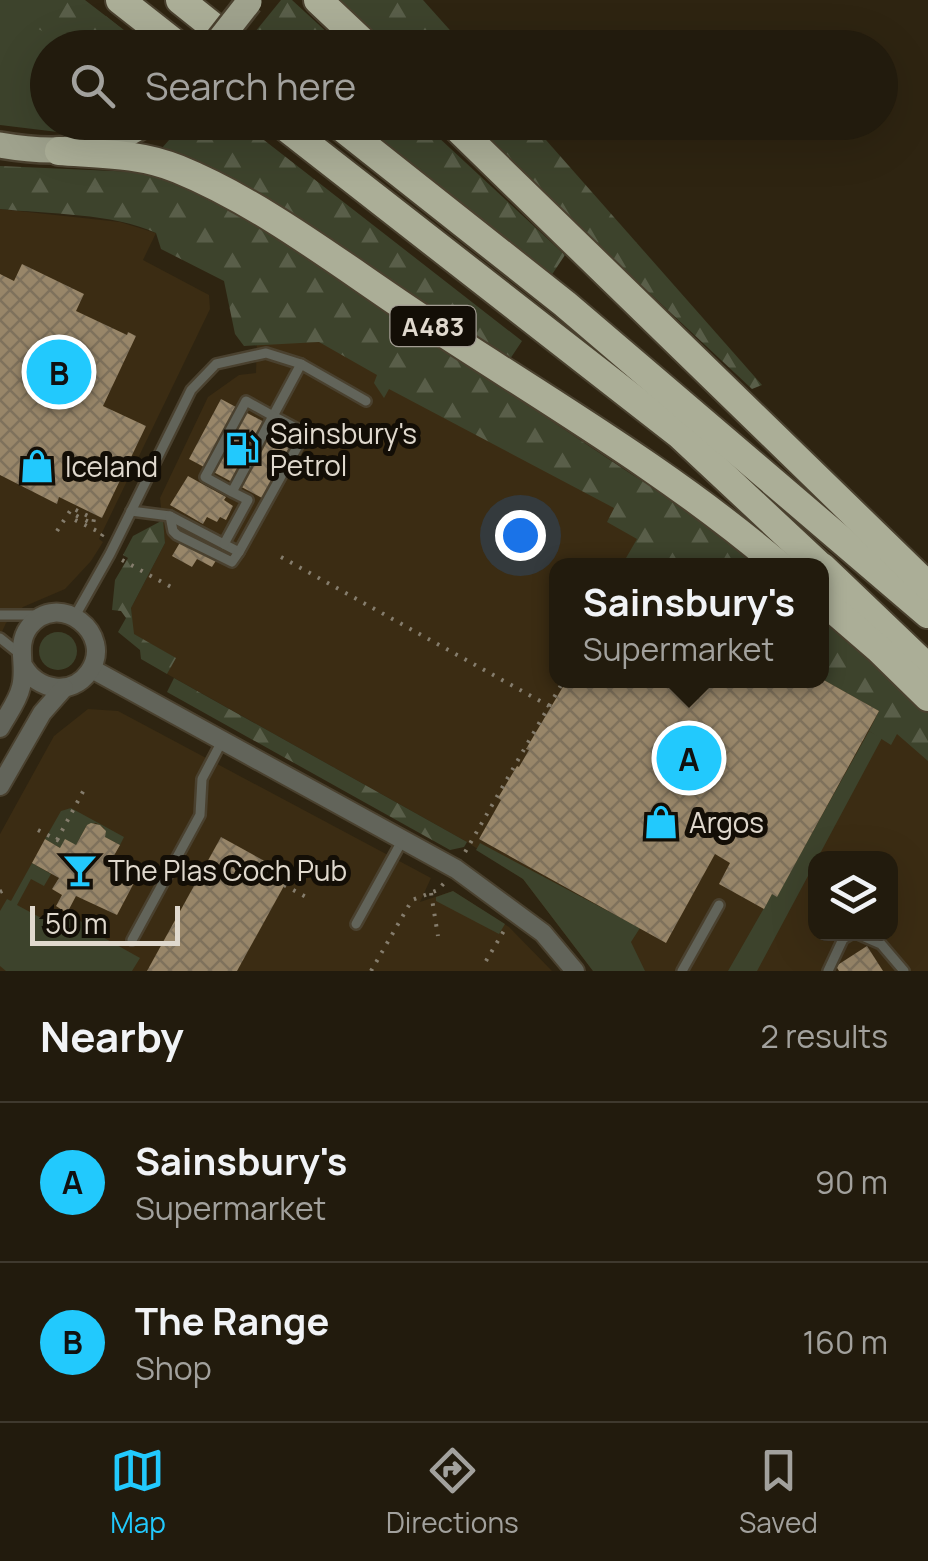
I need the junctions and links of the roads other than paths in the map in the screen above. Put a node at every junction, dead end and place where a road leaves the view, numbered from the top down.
1 (120, 0) edge
2 (180, 0) edge
3 (318, 0) edge
4 (250, 1) edge
5 (159, 30) edge
6 (218, 30) edge
7 (227, 30) edge
8 (350, 30) edge
9 (118, 140) edge
10 (302, 140) edge
11 (357, 140) edge
12 (470, 140) edge
13 (0, 145) edge
14 (59, 151) junction
15 (301, 364) junction
16 (366, 401) dead end
17 (273, 416) junction
18 (232, 492) junction
19 (132, 510) junction
20 (170, 516) junction
21 (224, 544) junction
22 (239, 552) junction
23 (771, 558) edge
24 (812, 558) edge
25 (829, 574) edge
26 (928, 586) edge
27 (829, 606) edge
28 (0, 614) edge
29 (45, 614) junction
30 (928, 614) edge
31 (75, 616) junction
32 (0, 638) edge
33 (22, 660) junction
34 (928, 668) edge
35 (92, 669) junction
36 (64, 688) junction
37 (928, 698) edge
38 (0, 728) edge
39 (222, 743) junction
40 (0, 786) edge
41 (404, 838) junction
42 (719, 905) dead end
43 (356, 924) dead end
44 (132, 940) dead end
45 (843, 941) edge
46 (873, 941) edge
47 (574, 971) edge
48 (682, 971) edge
49 (828, 971) edge
50 (904, 971) edge

1 - 5 highway
2 - 6 highway
3 - 8 highway
4 - 7 main road, bridge
9 - 14 main road
10 - 24 highway, A483
11 - 30 highway
12 - 26 highway
13 - 14 main road
14 - 23 highway, A483
15 - 16 lane
15 - 17 lane
15 - 19 lane
17 - 18 lane
17 - 18 lane
17 - 22 lane
18 - 21 lane
19 - 20 lane
19 - 31 lane
20 - 21 lane
20 - 22 lane
21 - 22 lane
25 - 34 highway, A483
27 - 37 highway
28 - 29 lane
29 - 31 street
29 - 33 street
31 - 35 street
32 - 33 lane
33 - 36 street
33 - 38 street
35 - 36 street
35 - 39 street
36 - 40 street
39 - 41 street
39 - 44 lane
41 - 43 lane
41 - 47 street
42 - 48 lane
45 - 49 lane
46 - 50 lane

